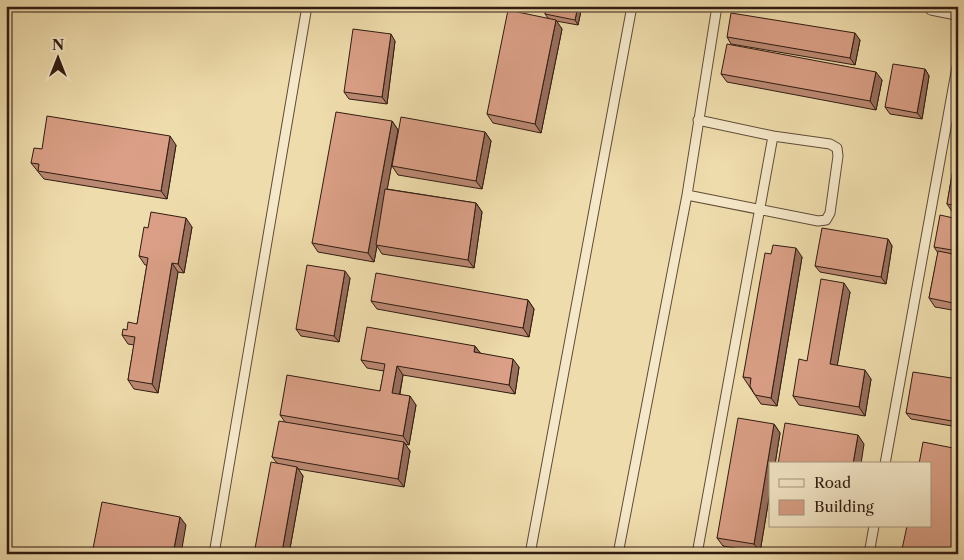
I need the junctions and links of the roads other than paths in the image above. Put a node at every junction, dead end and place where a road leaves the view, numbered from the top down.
1 (307, 6) edge
2 (632, 6) edge
3 (717, 6) edge
4 (933, 6) edge
5 (958, 11) edge
6 (958, 61) edge
7 (698, 120) junction
8 (772, 136) junction
9 (687, 195) junction
10 (759, 208) junction
11 (885, 462) edge
12 (874, 528) edge
13 (214, 554) edge
14 (530, 554) edge
15 (618, 554) edge
16 (697, 554) edge
17 (869, 554) edge

1 - 13 lane
2 - 14 lane
3 - 7 lane
4 - 5 street
6 - 11 lane
7 - 8 lane
7 - 9 lane
8 - 10 lane
8 - 10 lane
9 - 10 lane
9 - 15 lane
10 - 16 lane
12 - 17 lane

